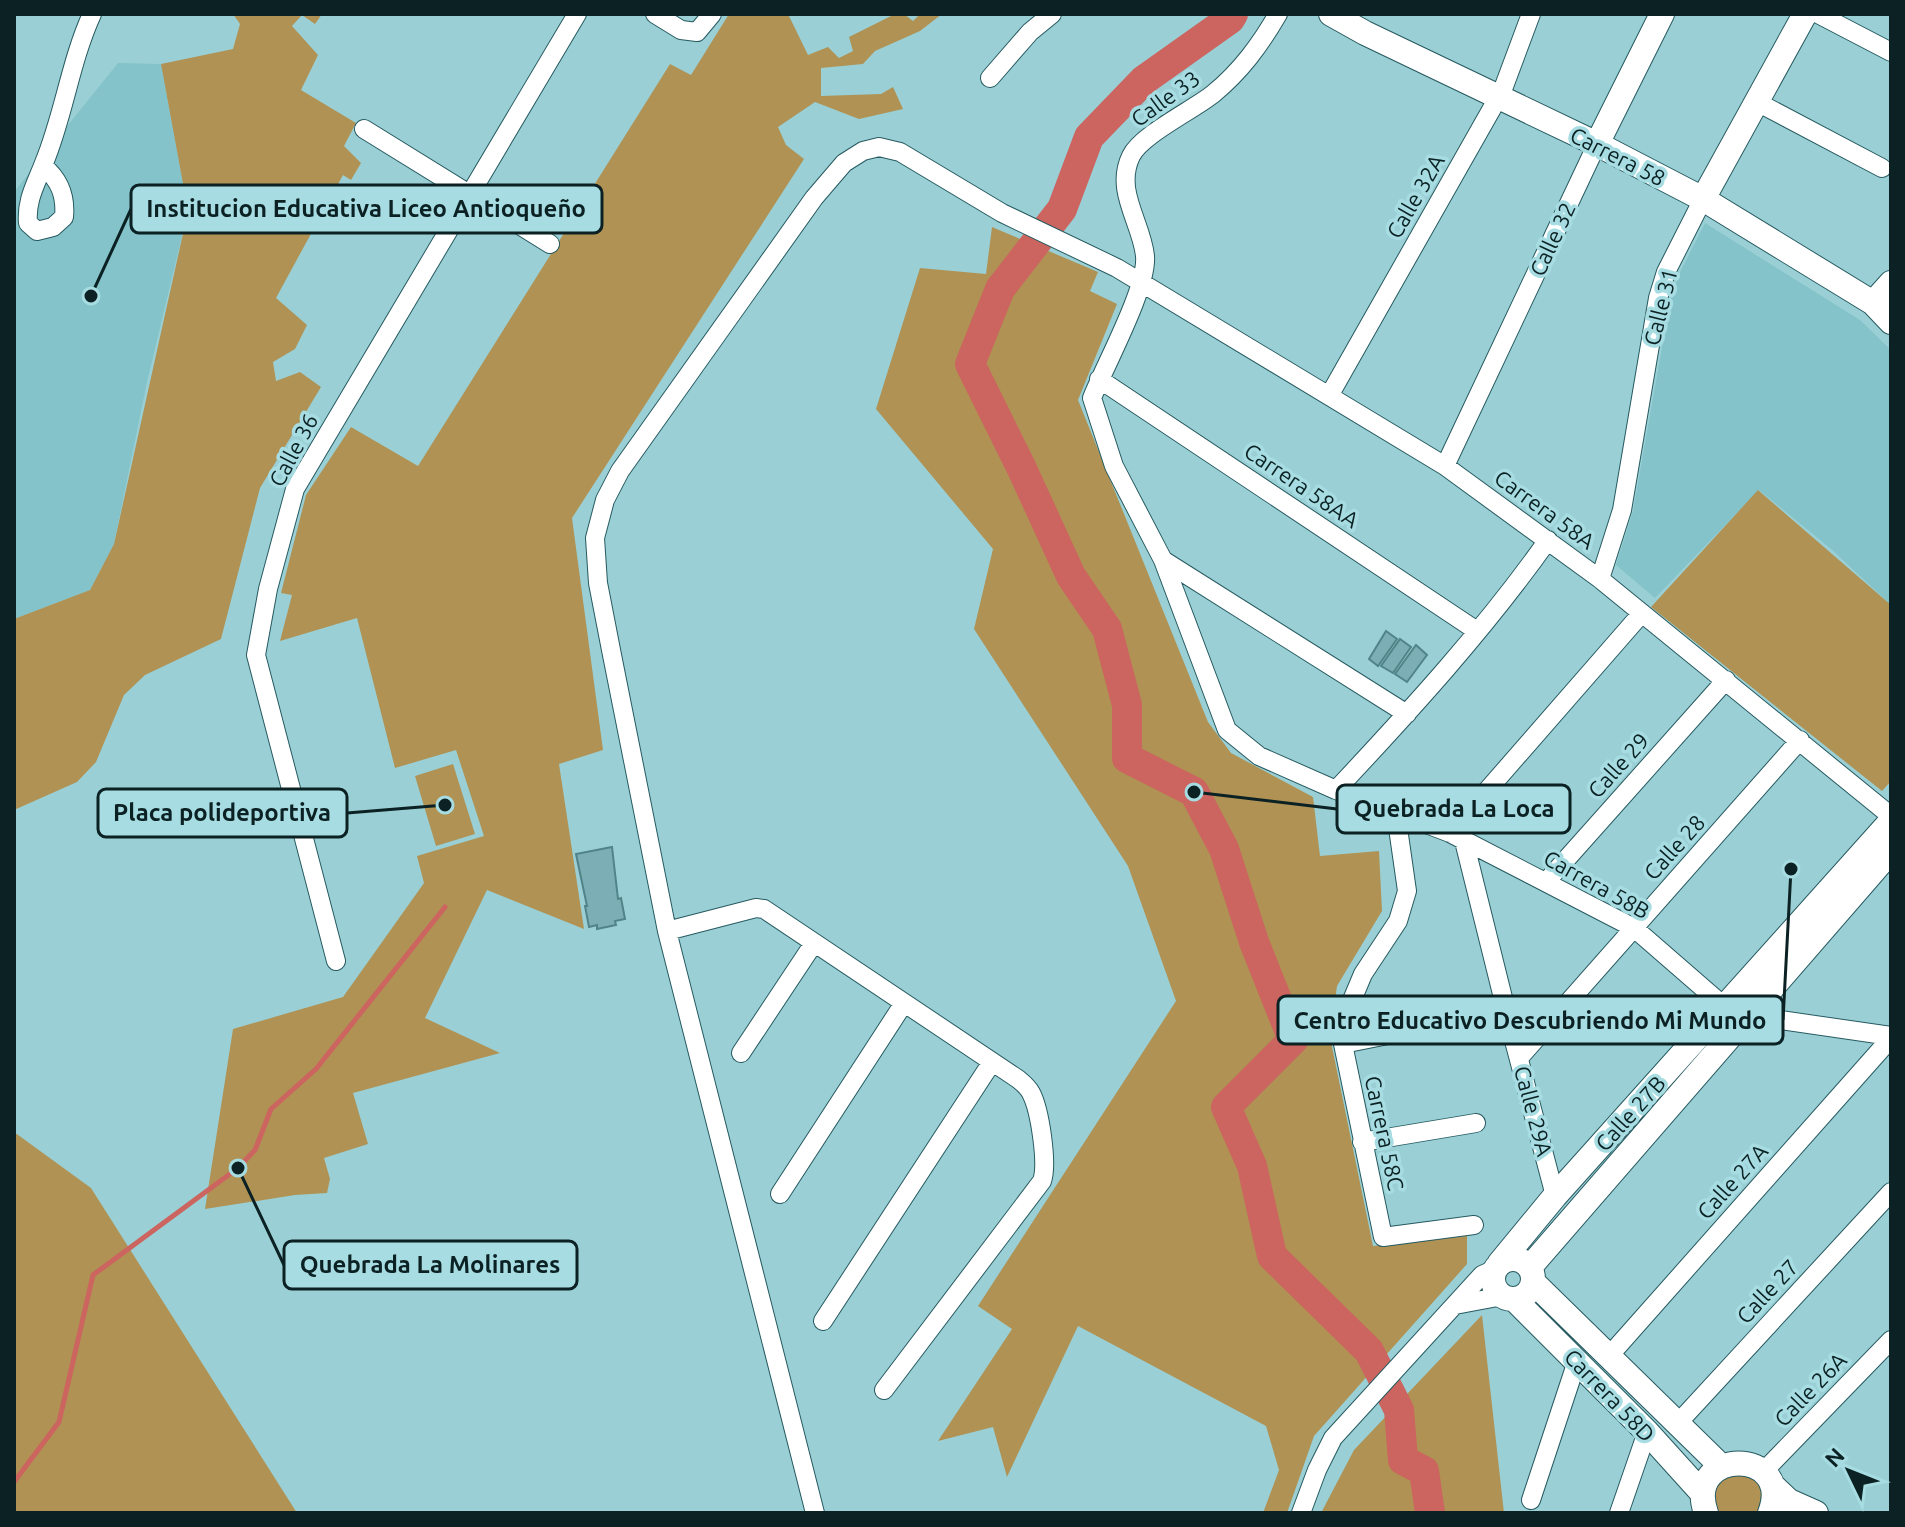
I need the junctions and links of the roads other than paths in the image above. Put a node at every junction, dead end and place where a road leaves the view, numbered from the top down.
1 (92, 14) edge
2 (577, 14) edge
3 (655, 14) edge
4 (712, 14) edge
5 (1052, 14) edge
6 (1278, 14) edge
7 (1331, 14) edge
8 (1531, 14) edge
9 (1662, 14) edge
10 (1805, 14) edge
11 (1830, 17) edge
12 (1891, 52) edge
13 (990, 78) dead end
14 (1498, 97) junction
15 (1755, 101) junction
16 (364, 129) dead end
17 (1597, 144) junction
18 (43, 166) dead end
19 (1882, 168) dead end
20 (472, 195) junction
21 (1703, 199) junction
22 (550, 244) dead end
23 (1142, 283) junction
24 (1891, 283) edge
25 (1873, 303) junction
26 (1891, 322) edge
27 (1099, 379) junction
28 (1329, 396) junction
29 (1445, 466) junction
30 (1548, 540) junction
31 (1163, 560) junction
32 (1600, 579) junction
33 (1642, 613) junction
34 (1477, 631) junction
35 (1726, 680) junction
36 (1407, 714) junction
37 (1800, 740) junction
38 (1336, 790) junction
39 (1396, 814) junction
40 (1891, 818) edge
41 (1457, 837) junction
42 (1891, 851) edge
43 (1546, 882) junction
44 (1634, 928) junction
45 (667, 931) junction
46 (814, 943) junction
47 (336, 961) dead end
48 (904, 1003) junction
49 (1738, 1009) junction
50 (1448, 1023) dead end
51 (1891, 1037) edge
52 (1343, 1044) junction
53 (741, 1053) dead end
54 (1519, 1058) junction
55 (992, 1062) junction
56 (1476, 1123) dead end
57 (1362, 1142) junction
58 (1891, 1192) edge
59 (780, 1194) dead end
60 (1555, 1196) junction
61 (1474, 1225) dead end
62 (1497, 1266) junction
63 (1532, 1275) junction
64 (1508, 1298) junction
65 (1455, 1305) junction
66 (823, 1321) dead end
67 (1891, 1340) edge
68 (1609, 1356) junction
69 (1577, 1361) junction
70 (884, 1390) dead end
71 (1678, 1423) junction
72 (1647, 1432) junction
73 (1721, 1466) junction
74 (1768, 1478) junction
75 (1531, 1500) dead end
76 (1705, 1504) edge
77 (815, 1513) edge
78 (1301, 1513) edge
79 (1619, 1513) edge
80 (1770, 1513) edge
81 (1816, 1513) edge

1 - 18 street
2 - 20 street, Calle 36
3 - 4 street
5 - 13 street
6 - 23 street, Calle 33
7 - 14 main road, Carrera 58
8 - 14 street, Calle 32A
9 - 17 main road, Calle 32
10 - 15 main road, Calle 31
11 - 12 street
14 - 17 main road, Carrera 58
14 - 28 street, Calle 32A
15 - 19 street
15 - 21 main road, Calle 31
16 - 20 street
17 - 21 main road, Carrera 58
17 - 29 street, Calle 32
20 - 22 street
20 - 47 street, Calle 36
21 - 25 main road, Carrera 58
21 - 32 street, Calle 31
23 - 27 street, Carrera 58B
23 - 28 street, Carrera 58A
23 - 45 street, Carrera 58A
24 - 25 main road
25 - 26 main road, Carrera 58
27 - 31 street, Carrera 58B
27 - 34 street, Carrera 58AA
28 - 29 street, Carrera 58A
29 - 30 street, Carrera 58A
30 - 32 street, Carrera 58A
30 - 34 street
31 - 36 street
31 - 38 street, Carrera 58B
32 - 33 street, Carrera 58A
33 - 35 street, Carrera 58A
33 - 41 street
34 - 36 street
35 - 37 street, Carrera 58A
35 - 43 street, Calle 29
36 - 38 street
37 - 40 street, Carrera 58A
37 - 44 street, Calle 28
38 - 39 street, Carrera 58B
39 - 41 street, Carrera 58B
39 - 52 street, Carrera 58C
40 - 49 main road, Calle 27B
41 - 43 street, Carrera 58B
41 - 54 street, Calle 29A
42 - 49 main road, Calle 27B
43 - 44 street, Carrera 58B
44 - 49 street, Carrera 58B
44 - 54 street, Calle 28
45 - 46 street
45 - 77 street, Carrera 58A
46 - 48 street
46 - 53 street
48 - 55 street
48 - 59 street
49 - 51 street, Carrera 58B
49 - 60 main road, Calle 27B
49 - 63 main road, Calle 27B
50 - 52 street
51 - 68 street, Calle 27A
52 - 57 street, Carrera 58C
54 - 60 street, Calle 29A
55 - 66 street
55 - 70 street
56 - 57 street
57 - 61 street, Carrera 58C
58 - 71 street, Calle 27
60 - 62 main road, Calle 27B
62 - 63 main road
62 - 64 main road
62 - 65 street, Calle 27B
63 - 64 main road
63 - 68 main road, Carrera 58D
64 - 65 street
64 - 69 main road, Carrera 58D
65 - 78 street, Calle 27B
67 - 74 street, Calle 26A
68 - 71 main road, Carrera 58D
69 - 72 main road, Carrera 58D
69 - 75 street
71 - 73 main road, Carrera 58D
72 - 76 main road, Carrera 58D
72 - 79 street
73 - 74 main road
73 - 76 main road
74 - 80 main road
74 - 81 main road

